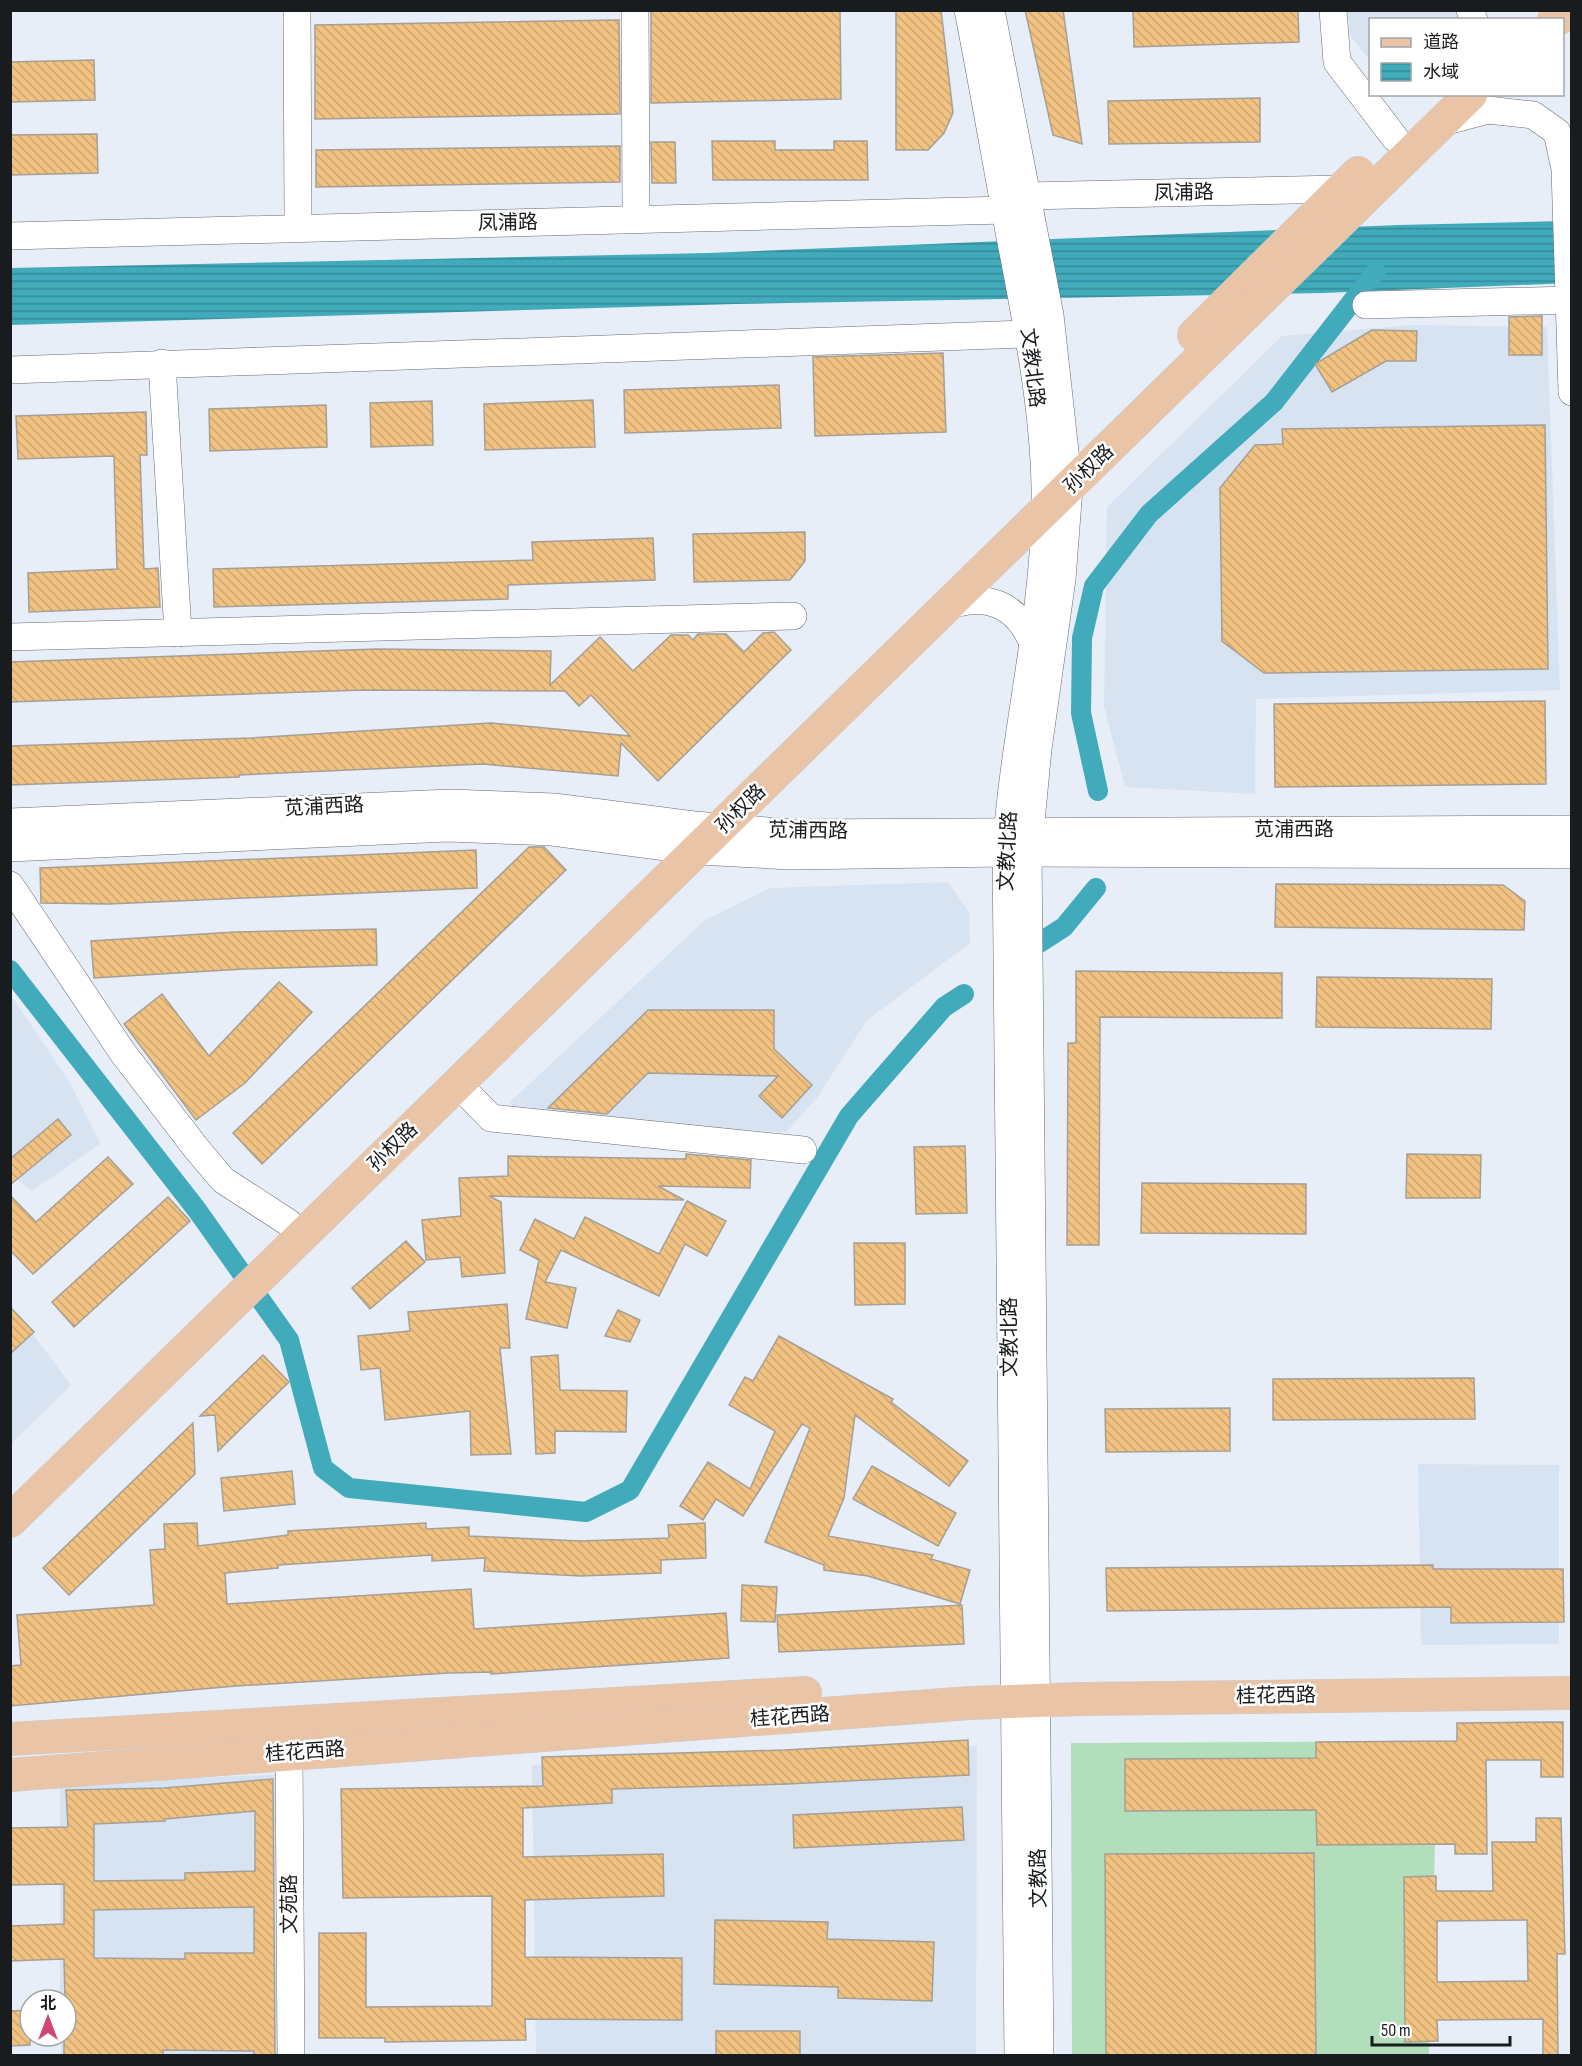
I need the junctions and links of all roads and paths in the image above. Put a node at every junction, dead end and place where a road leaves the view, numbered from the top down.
1 (297, 10) edge
2 (635, 10) edge
3 (969, 10) edge
4 (991, 10) edge
5 (1332, 10) edge
6 (1467, 96) edge
7 (1441, 109) edge
8 (1395, 138) junction
9 (1344, 202) junction
10 (636, 205) junction
11 (1015, 212) junction
12 (298, 213) junction
13 (10, 218) edge
14 (10, 236) edge
15 (1571, 300) edge
16 (1366, 305) dead end
17 (1034, 321) junction
18 (162, 363) junction
19 (10, 370) edge
20 (1572, 392) edge
21 (1056, 485) junction
22 (948, 606) junction
23 (793, 616) dead end
24 (178, 633) junction
25 (10, 637) edge
26 (1032, 641) junction
27 (10, 822) edge
28 (1572, 829) edge
29 (696, 838) junction
30 (1018, 841) junction
31 (10, 848) edge
32 (1572, 855) edge
33 (10, 885) edge
34 (458, 1084) junction
35 (803, 1150) dead end
36 (281, 1239) junction
37 (230, 1293) junction
38 (10, 1495) edge
39 (10, 1521) edge
40 (1572, 1671) edge
41 (1025, 1691) junction
42 (1572, 1693) edge
43 (10, 1739) edge
44 (289, 1753) junction
45 (10, 1775) edge
46 (291, 2055) edge
47 (1018, 2055) edge
48 (1040, 2055) edge

1 - 12 street
2 - 10 street
3 - 11 street, 文教北路
4 - 11 street, 文教北路
5 - 8 street
6 - 7 main road, 孙权路
7 - 8 main road, 孙权路
7 - 9 main road, 孙权路
7 - 15 street
8 - 9 main road, 孙权路
9 - 11 street, 凤浦路
9 - 21 main road, 孙权路
9 - 21 main road, 孙权路
10 - 11 street, 凤浦路
10 - 12 street, 凤浦路
11 - 14 street, 凤浦路
11 - 17 street, 文教北路
12 - 13 street, 凤浦路
15 - 16 street
15 - 20 street
17 - 18 street
17 - 21 street, 文教北路
18 - 19 street
18 - 24 street
21 - 22 main road, 孙权路
21 - 26 street, 文教北路
21 - 29 main road, 孙权路
21 - 30 street, 文教北路
22 - 26 street
22 - 29 main road, 孙权路
23 - 24 street
24 - 25 street
26 - 30 street, 文教北路
27 - 29 street, 苋浦西路
28 - 30 street, 苋浦西路
29 - 30 street, 苋浦西路
29 - 31 street, 苋浦西路
29 - 34 main road, 孙权路
29 - 36 main road, 孙权路
30 - 32 street, 苋浦西路
30 - 41 street, 文教北路
33 - 36 street
34 - 35 street
34 - 36 main road, 孙权路
36 - 37 main road, 孙权路
37 - 38 main road, 孙权路
37 - 39 main road, 孙权路
40 - 41 main road, 桂花西路
41 - 42 main road, 桂花西路
41 - 43 main road, 桂花西路
41 - 44 main road, 桂花西路
41 - 47 street, 文教路
41 - 48 street, 文教路
44 - 45 main road, 桂花西路
44 - 46 street, 文苑路

